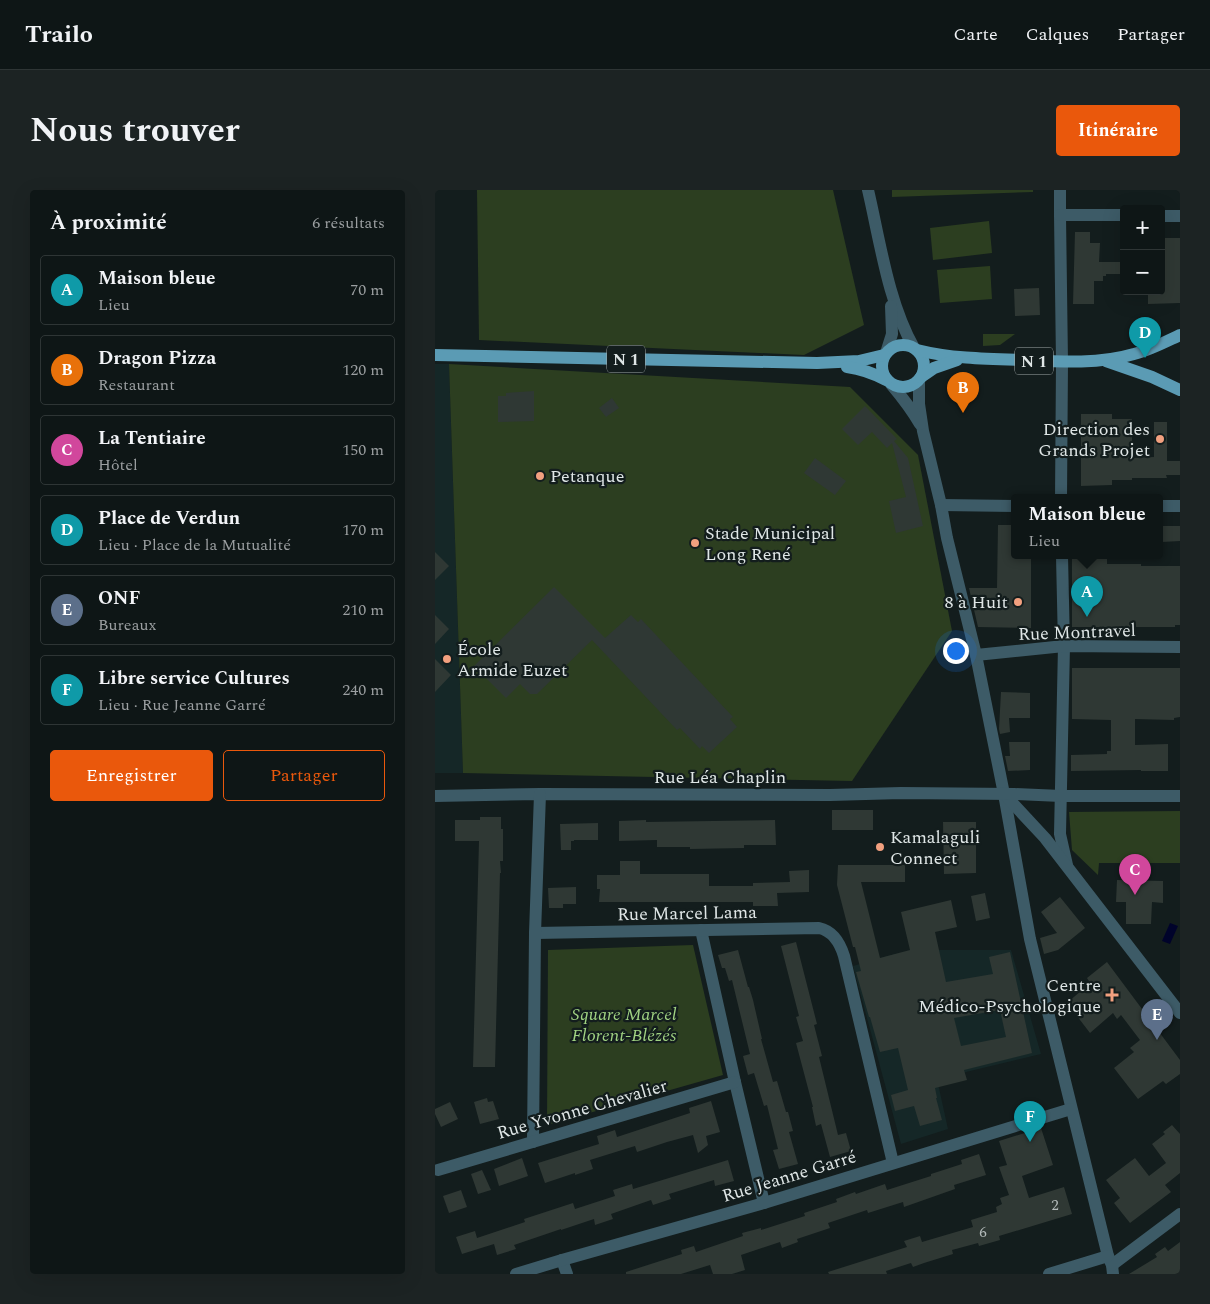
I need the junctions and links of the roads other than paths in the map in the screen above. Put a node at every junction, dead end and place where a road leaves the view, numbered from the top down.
1 (868, 190) edge
2 (1060, 190) edge
3 (1059, 215) junction
4 (1120, 215) edge
5 (1165, 216) edge
6 (1180, 216) edge
7 (889, 284) junction
8 (1180, 335) edge
9 (915, 349) junction
10 (885, 354) junction
11 (435, 356) edge
12 (964, 358) junction
13 (1103, 361) junction
14 (1062, 362) junction
15 (817, 363) junction
16 (920, 378) junction
17 (889, 382) junction
18 (1180, 390) edge
19 (923, 431) junction
20 (1061, 494) edge
21 (941, 505) junction
22 (1011, 506) edge
23 (1163, 506) edge
24 (1180, 506) edge
25 (1063, 559) edge
26 (1064, 646) junction
27 (1180, 647) edge
28 (976, 655) junction
29 (539, 794) junction
30 (1004, 794) junction
31 (435, 796) edge
32 (1061, 796) junction
33 (1180, 796) edge
34 (1067, 865) junction
35 (701, 930) junction
36 (535, 933) junction
37 (1180, 1013) edge
38 (735, 1082) junction
39 (1071, 1109) junction
40 (533, 1142) junction
41 (893, 1163) junction
42 (438, 1170) dead end
43 (764, 1203) junction
44 (1180, 1214) edge
45 (562, 1260) junction
46 (1111, 1265) edge
47 (516, 1274) edge
48 (567, 1274) edge
49 (1049, 1274) edge

1 - 7 street
2 - 3 street
3 - 4 street
3 - 14 street
5 - 6 street
7 - 9 street
7 - 10 street
8 - 13 main road, N 1
9 - 10 main road, N 1
9 - 12 main road, N 1
9 - 16 main road
10 - 15 main road, N 1
10 - 17 main road
11 - 15 main road, N 1
12 - 14 main road, N 1
12 - 16 main road, N 1
13 - 14 main road, N 1
13 - 18 main road, N 1
14 - 20 street
15 - 17 main road, N 1
16 - 17 main road, N 1
16 - 19 street
17 - 19 street
19 - 21 street
21 - 22 street
21 - 28 street
23 - 24 street
25 - 26 street
26 - 27 street, Rue Montravel
26 - 28 street, Rue Montravel
26 - 32 street
28 - 30 street
29 - 30 street, Rue Léa Chaplin
29 - 31 street, Rue Léa Chaplin
29 - 36 street
30 - 32 street, Rue Léa Chaplin
30 - 34 street
30 - 39 street
32 - 33 street, Rue Léa Chaplin
32 - 34 street
34 - 37 street
35 - 36 street, Rue Marcel Lama
35 - 38 street
35 - 41 street, Rue Marcel Lama
36 - 40 street
38 - 40 street, Rue Yvonne Chevalier
38 - 43 street
39 - 41 street, Rue Jeanne Garré
39 - 46 street
40 - 42 street, Rue Yvonne Chevalier
41 - 43 street, Rue Jeanne Garré
43 - 45 street, Rue Jeanne Garré
44 - 46 street
45 - 47 street, Rue Jeanne Garré
45 - 48 street
46 - 49 street

